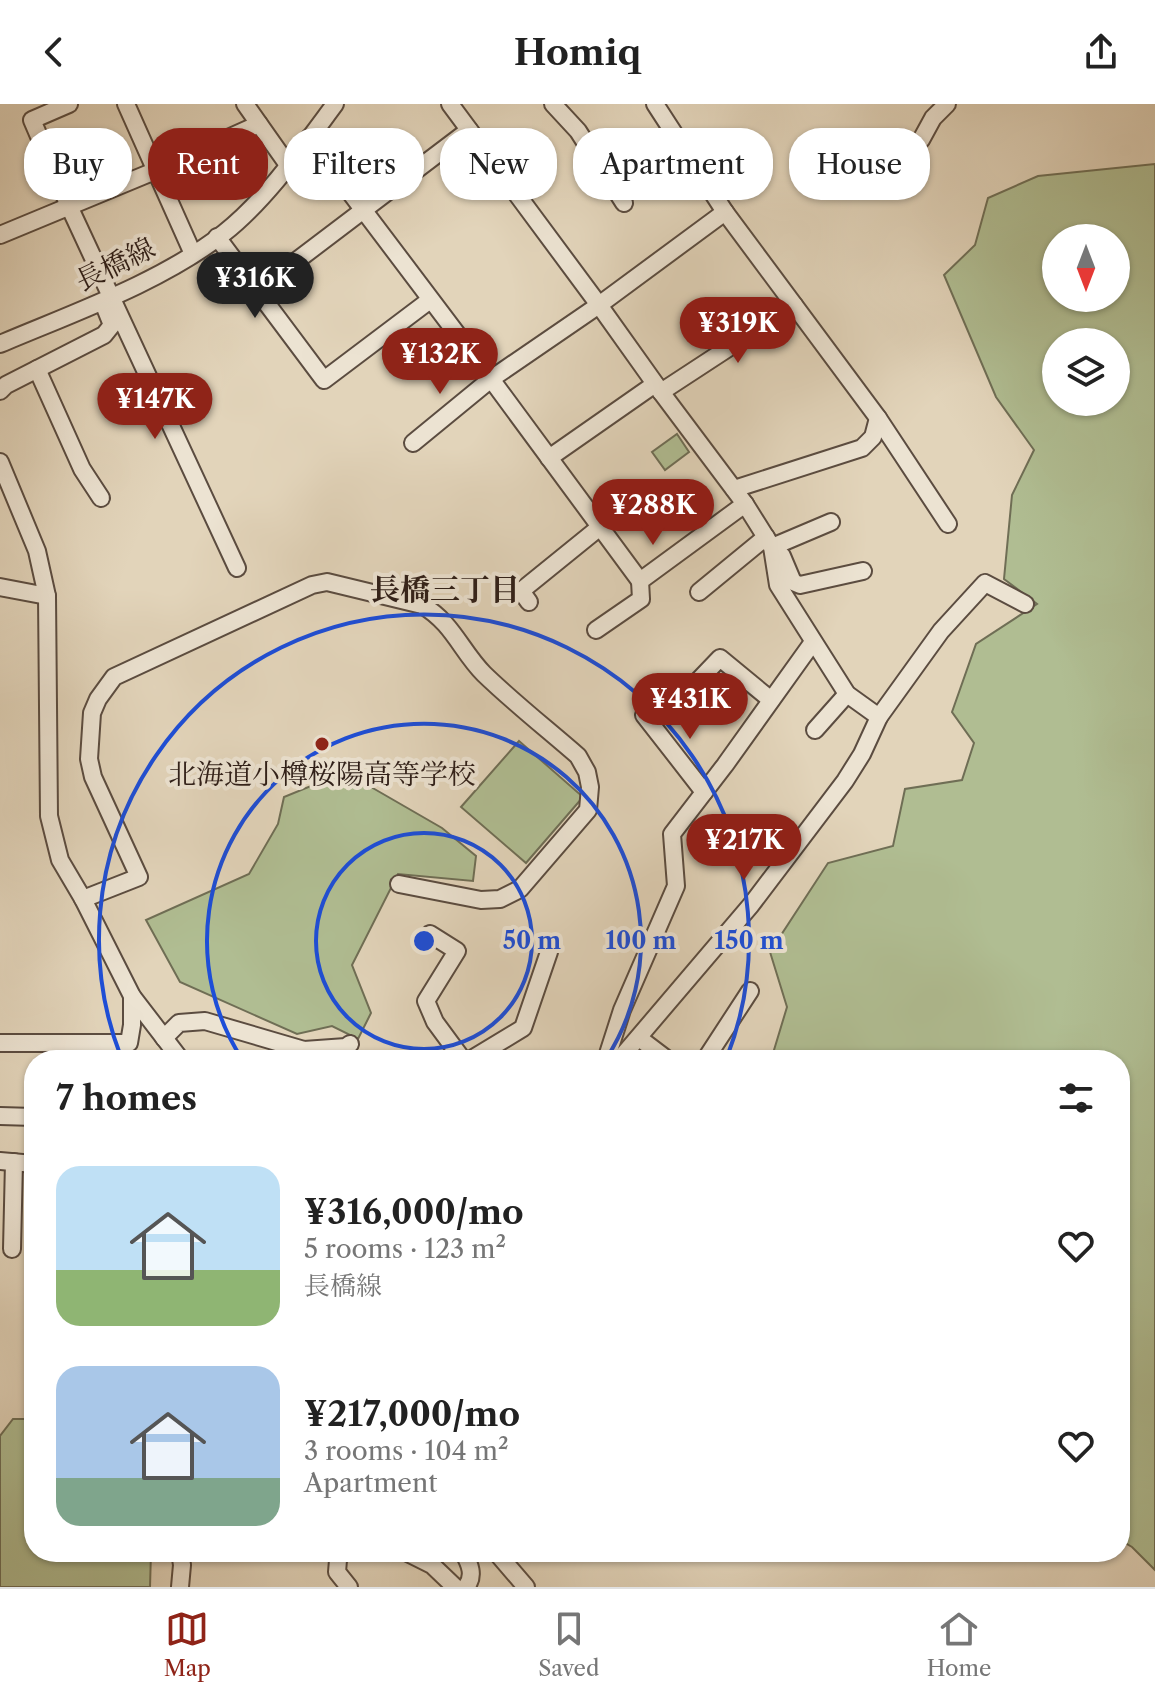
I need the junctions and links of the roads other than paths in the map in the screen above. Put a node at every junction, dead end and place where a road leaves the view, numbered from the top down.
1 (69, 104) edge
2 (126, 104) edge
3 (335, 104) edge
4 (450, 104) edge
5 (553, 104) edge
6 (655, 104) edge
7 (947, 104) edge
8 (255, 112) edge
9 (228, 128) edge
10 (317, 128) edge
11 (468, 128) edge
12 (928, 128) edge
13 (148, 151) edge
14 (440, 151) edge
15 (284, 159) edge
16 (284, 169) edge
17 (148, 174) edge
18 (170, 200) edge
19 (354, 200) edge
20 (521, 200) edge
21 (624, 203) dead end
22 (69, 206) junction
23 (361, 210) junction
24 (725, 212) junction
25 (0, 235) edge
26 (217, 237) junction
27 (193, 254) junction
28 (258, 290) junction
29 (106, 298) junction
30 (430, 300) junction
31 (599, 305) junction
32 (794, 305) junction
33 (0, 344) edge
34 (37, 369) junction
35 (491, 379) junction
36 (658, 388) junction
37 (0, 391) edge
38 (878, 418) junction
39 (413, 443) dead end
40 (549, 458) junction
41 (0, 462) edge
42 (734, 489) junction
43 (101, 498) dead end
44 (745, 504) junction
45 (831, 522) dead end
46 (948, 524) dead end
47 (600, 527) junction
48 (769, 542) junction
49 (237, 568) dead end
50 (863, 571) dead end
51 (640, 581) junction
52 (0, 587) edge
53 (699, 592) dead end
54 (47, 596) junction
55 (529, 602) dead end
56 (1025, 604) dead end
57 (596, 630) dead end
58 (813, 642) junction
59 (698, 681) dead end
60 (847, 694) junction
61 (771, 700) junction
62 (644, 715) dead end
63 (879, 717) junction
64 (815, 730) dead end
65 (704, 792) junction
66 (399, 884) dead end
67 (83, 899) junction
68 (430, 934) dead end
69 (549, 952) dead end
70 (750, 991) dead end
71 (132, 996) junction
72 (164, 1038) junction
73 (639, 1038) junction
74 (0, 1043) edge
75 (350, 1044) dead end
76 (173, 1050) edge
77 (456, 1050) edge
78 (487, 1050) edge
79 (609, 1050) edge
80 (628, 1050) edge
81 (655, 1050) edge
82 (712, 1050) edge
83 (0, 1116) edge
84 (24, 1117) edge
85 (7, 1162) edge
86 (12, 1249) dead end
87 (182, 1562) edge
88 (338, 1562) edge
89 (426, 1562) edge
90 (467, 1562) edge
91 (505, 1562) edge
92 (180, 1587) edge
93 (349, 1587) edge
94 (455, 1587) edge
95 (466, 1587) edge
96 (526, 1587) edge

1 - 22 street
2 - 13 street
3 - 10 street, 長橋線
4 - 11 street
5 - 21 street
6 - 24 street
7 - 12 street
8 - 9 street
8 - 15 street
14 - 23 street
16 - 26 street, 長橋線
17 - 22 street
18 - 27 street
19 - 23 street
20 - 31 street
22 - 25 street
22 - 29 street
23 - 28 street
23 - 30 street
24 - 31 street
24 - 32 street
26 - 27 street, 長橋線
26 - 28 street
27 - 29 street, 長橋線
28 - 30 street
29 - 33 street, 長橋線
29 - 34 street
29 - 49 street
30 - 35 street
31 - 35 street
31 - 36 street
32 - 36 street
32 - 38 street
34 - 37 street
34 - 43 street
35 - 39 street
35 - 40 street
36 - 40 street
36 - 42 street
38 - 42 street
38 - 46 street
40 - 47 street
41 - 54 street
42 - 44 street
44 - 48 street
44 - 51 street
45 - 48 street
47 - 51 street
47 - 55 street
48 - 50 street
48 - 53 street
48 - 58 street
51 - 57 street
52 - 54 street
54 - 67 street
56 - 63 street
58 - 60 street
58 - 61 street
59 - 61 street
60 - 63 street
60 - 64 street
61 - 65 street
62 - 65 street
63 - 73 street
65 - 79 street
66 - 67 street
67 - 71 street
68 - 77 street
69 - 78 street
70 - 82 street
71 - 72 street
71 - 74 street
72 - 75 street
72 - 76 street
73 - 80 street
73 - 81 street
83 - 84 street
85 - 86 street
87 - 92 street
88 - 93 street
89 - 94 street
90 - 95 street
91 - 96 street

